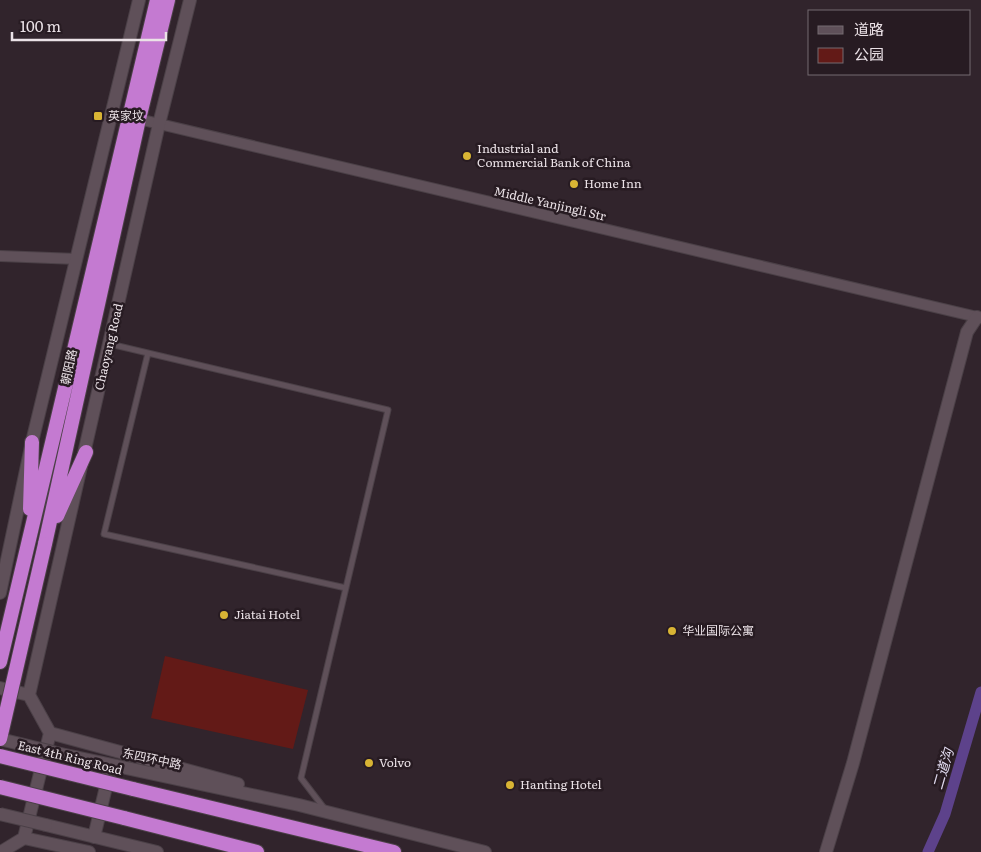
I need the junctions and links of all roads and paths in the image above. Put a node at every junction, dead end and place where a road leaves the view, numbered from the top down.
1 (139, 0) edge
2 (157, 0) edge
3 (168, 0) edge
4 (190, 0) edge
5 (113, 113) junction
6 (134, 118) junction
7 (159, 124) junction
8 (0, 256) edge
9 (77, 259) junction
10 (980, 316) edge
11 (110, 344) junction
12 (148, 353) junction
13 (32, 442) junction
14 (86, 452) junction
15 (28, 540) junction
16 (45, 544) junction
17 (346, 588) junction
18 (0, 593) edge
19 (0, 662) edge
20 (0, 688) edge
21 (28, 695) junction
22 (50, 733) junction
23 (0, 740) edge
24 (0, 756) edge
25 (112, 766) junction
26 (0, 787) edge
27 (299, 805) junction
28 (326, 811) junction
29 (0, 814) edge
30 (94, 837) junction
31 (24, 838) junction
32 (1, 852) edge
33 (89, 852) edge
34 (157, 852) edge
35 (257, 852) edge
36 (394, 852) edge
37 (485, 852) edge
38 (826, 852) edge

1 - 5 street
2 - 6 highway, 朝阳路
3 - 6 highway, 朝阳路
4 - 7 street, Chaoyang Road
5 - 6 street, Middle Yanjingli Str
5 - 9 street
6 - 7 street, Middle Yanjingli Str
6 - 15 highway, 朝阳路
6 - 16 highway, 朝阳路
7 - 10 street, Middle Yanjingli Str
7 - 11 street, Chaoyang Road
8 - 9 street
9 - 13 street
10 - 38 street
11 - 12 lane
11 - 14 street, Chaoyang Road
12 - 17 lane
12 - 17 lane
13 - 15 highway
13 - 18 street
14 - 16 highway
14 - 21 street, Chaoyang Road
15 - 19 highway, 朝阳路
16 - 23 highway, 朝阳路, bridge
17 - 28 lane
20 - 21 street
21 - 22 street
22 - 27 street, 东四环中路
22 - 31 street
23 - 25 street, 东四环中路, bridge
24 - 36 highway, East 4th Ring Road, bridge
25 - 27 street, 东四环中路
25 - 30 street
26 - 35 highway, bridge
27 - 28 street, 东四环中路
28 - 37 street, 东四环中路
29 - 30 street, bridge
30 - 34 street
31 - 32 street
31 - 33 street

